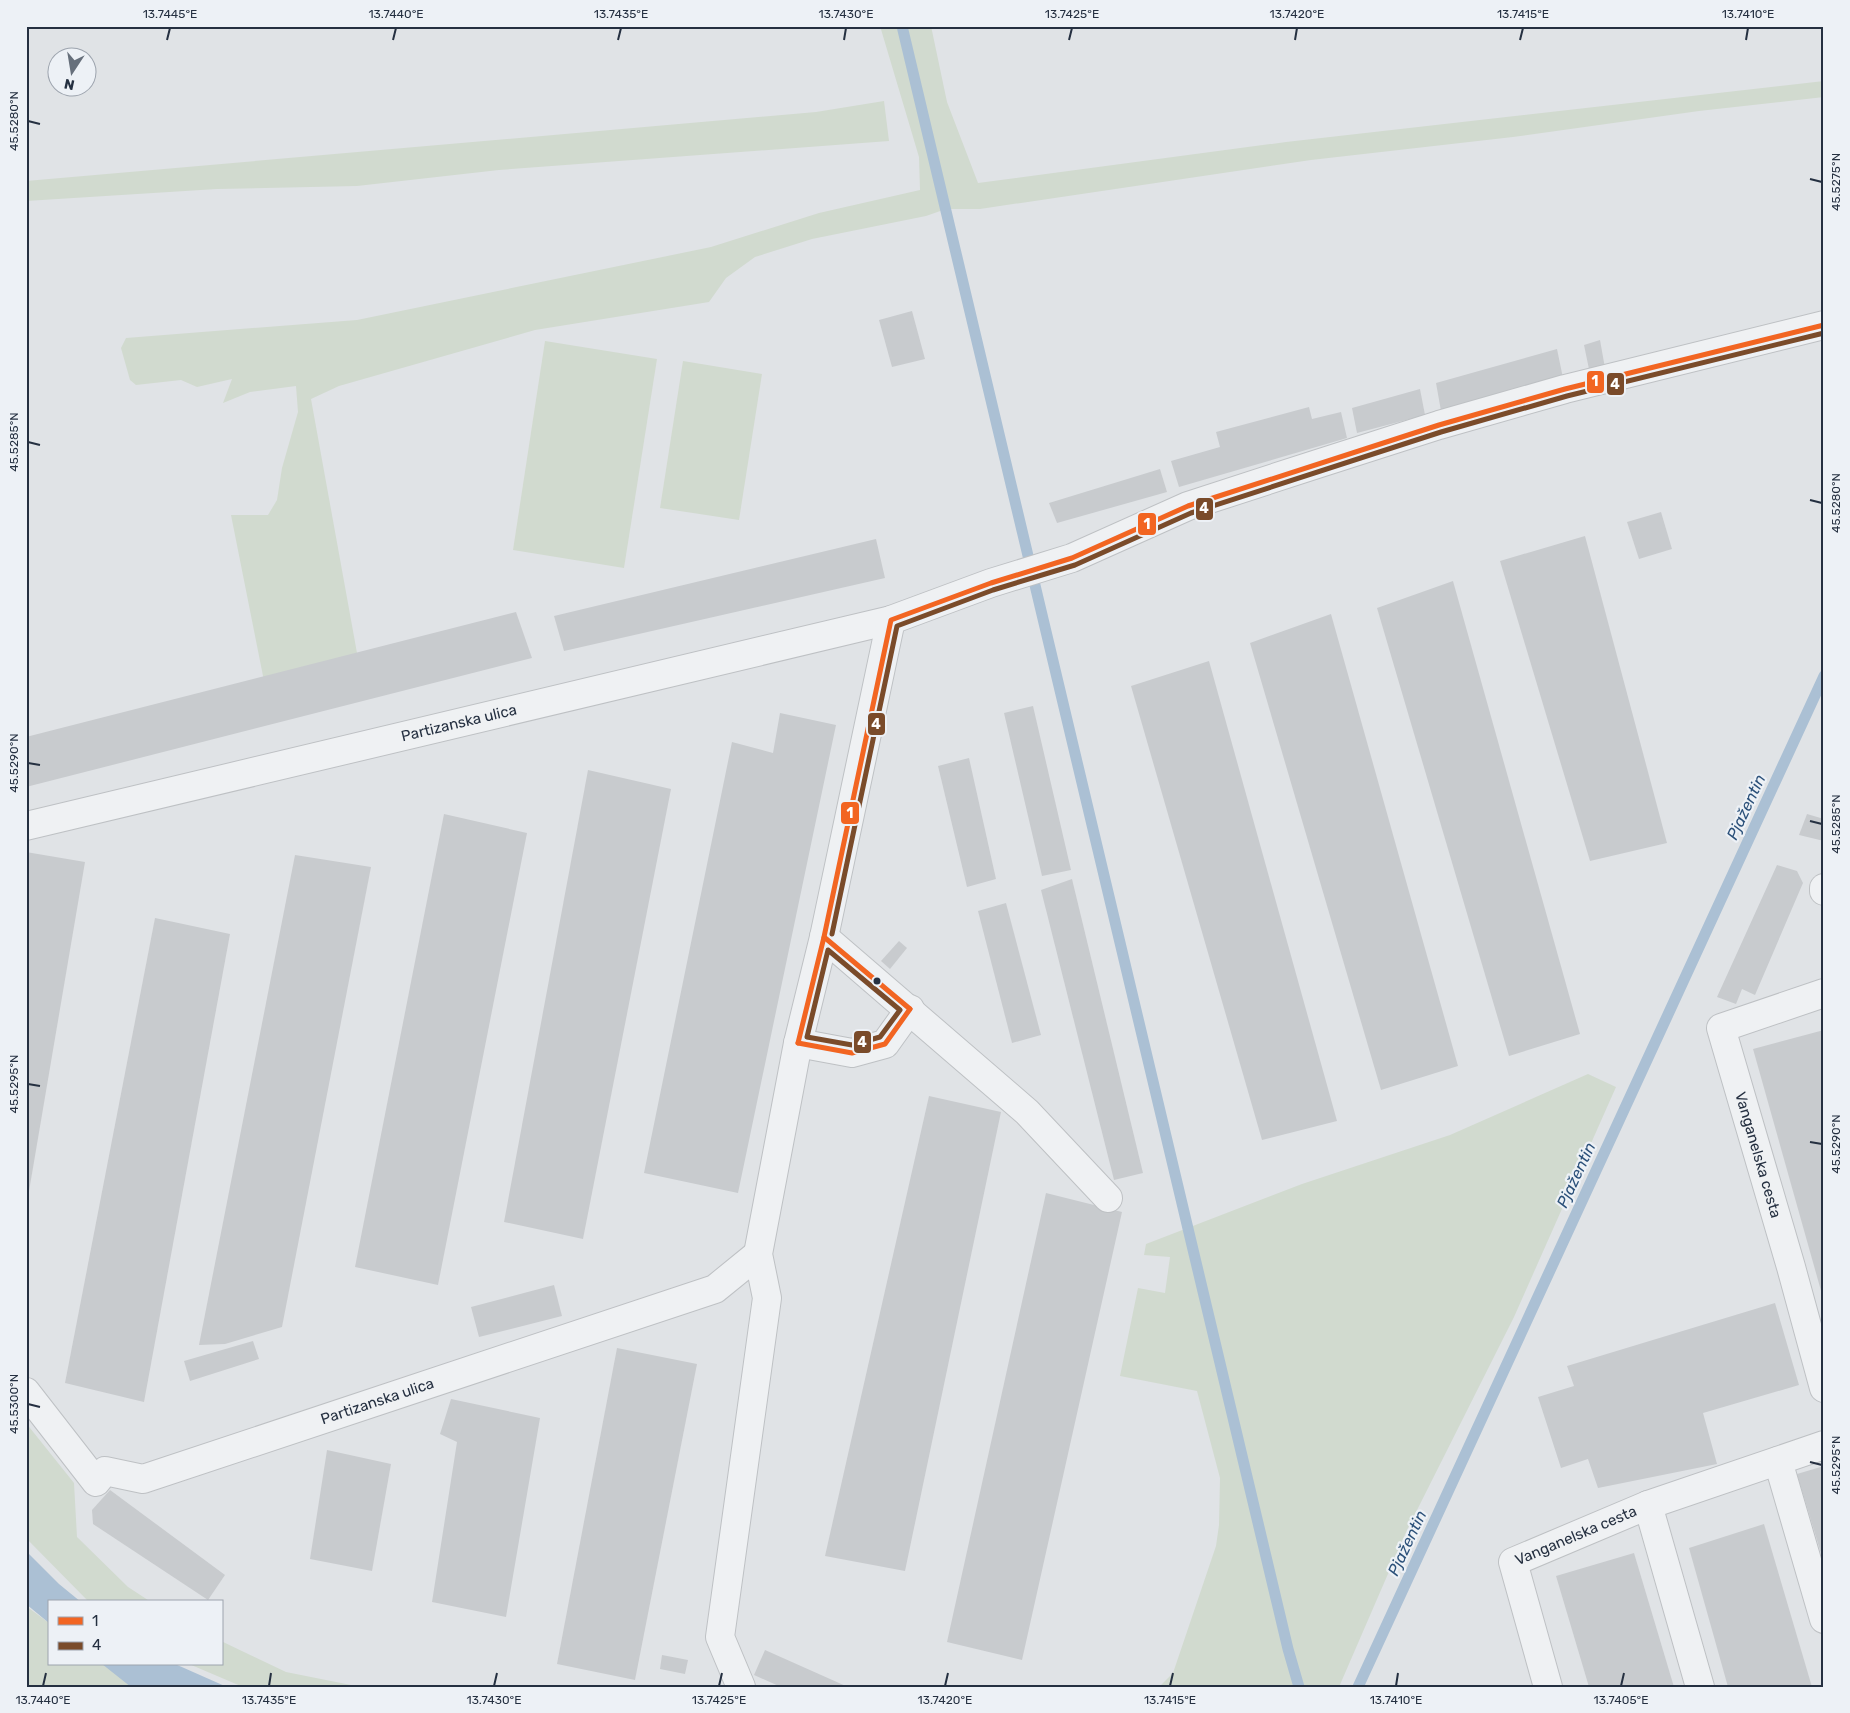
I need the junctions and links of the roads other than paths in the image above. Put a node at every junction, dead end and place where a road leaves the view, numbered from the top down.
1 (1824, 325) edge
2 (891, 620) junction
3 (26, 826) edge
4 (824, 937) junction
5 (1824, 993) edge
6 (910, 1009) junction
7 (798, 1043) junction
8 (1108, 1198) dead end
9 (758, 1254) junction
10 (1824, 1388) edge
11 (26, 1392) edge
12 (1824, 1445) edge
13 (1778, 1461) junction
14 (1648, 1505) junction
15 (1824, 1619) edge
16 (740, 1687) edge
17 (1548, 1687) edge
18 (1700, 1687) edge

1 - 2 street, Partizanska ulica
2 - 3 street, Partizanska ulica
2 - 4 street
4 - 6 street
4 - 7 street
5 - 10 street, Vanganelska cesta
6 - 7 street
6 - 8 street
7 - 9 street
9 - 11 street, Partizanska ulica
9 - 16 street
12 - 13 street, Vanganelska cesta
13 - 14 street, Vanganelska cesta
13 - 15 street
14 - 17 street, Vanganelska cesta
14 - 18 street, Vanganelska cesta

